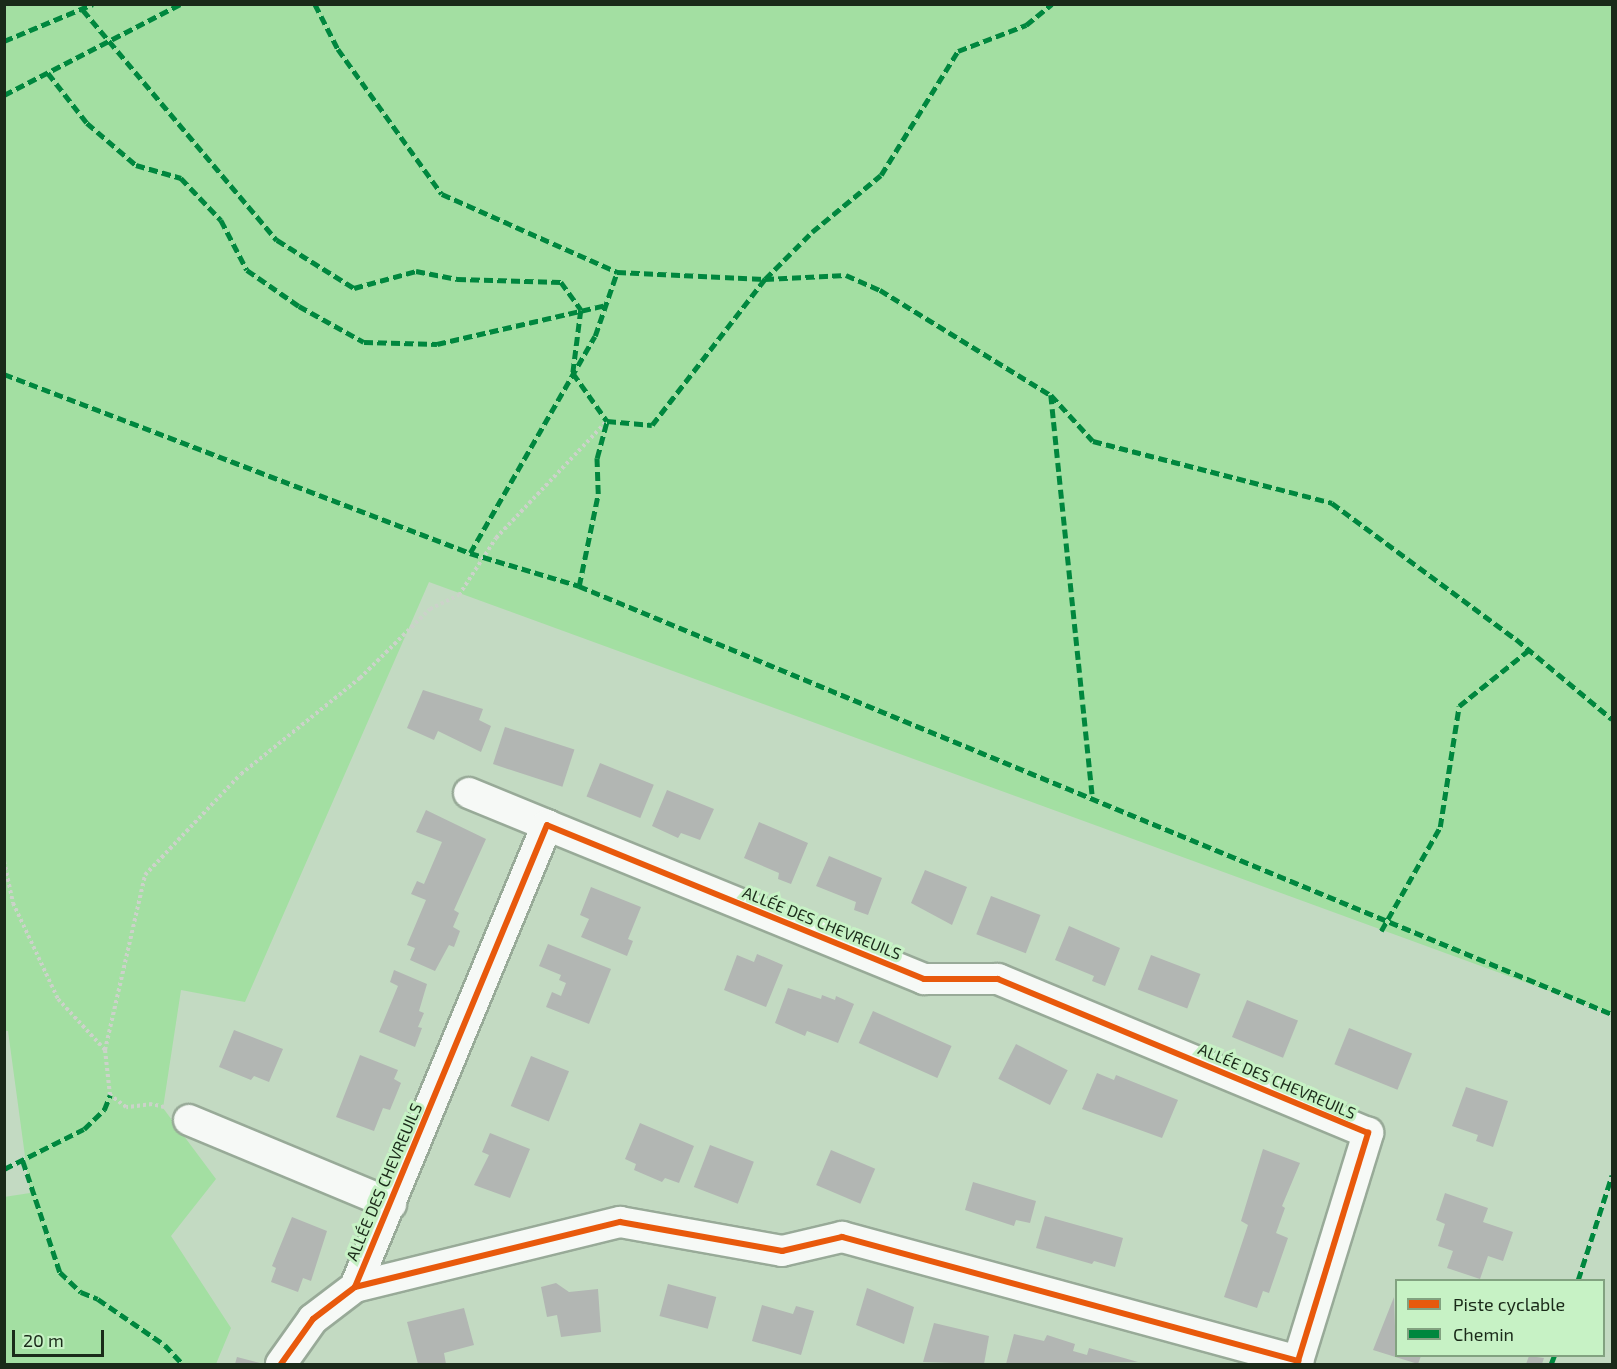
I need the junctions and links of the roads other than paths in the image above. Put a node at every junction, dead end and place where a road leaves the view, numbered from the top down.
1 (469, 793) dead end
2 (547, 825) junction
3 (190, 1120) road end
4 (391, 1204) junction
5 (355, 1287) junction
6 (281, 1365) edge

1 - 2 street, ALLÉE DES CHEVREUILS
2 - 4 street, ALLÉE DES CHEVREUILS
2 - 5 street, ALLÉE DES CHEVREUILS
3 - 4 street, ALLÉE DES CHEVREUILS
4 - 5 street, ALLÉE DES CHEVREUILS
5 - 6 street, ALLÉE DES CHEVREUILS

